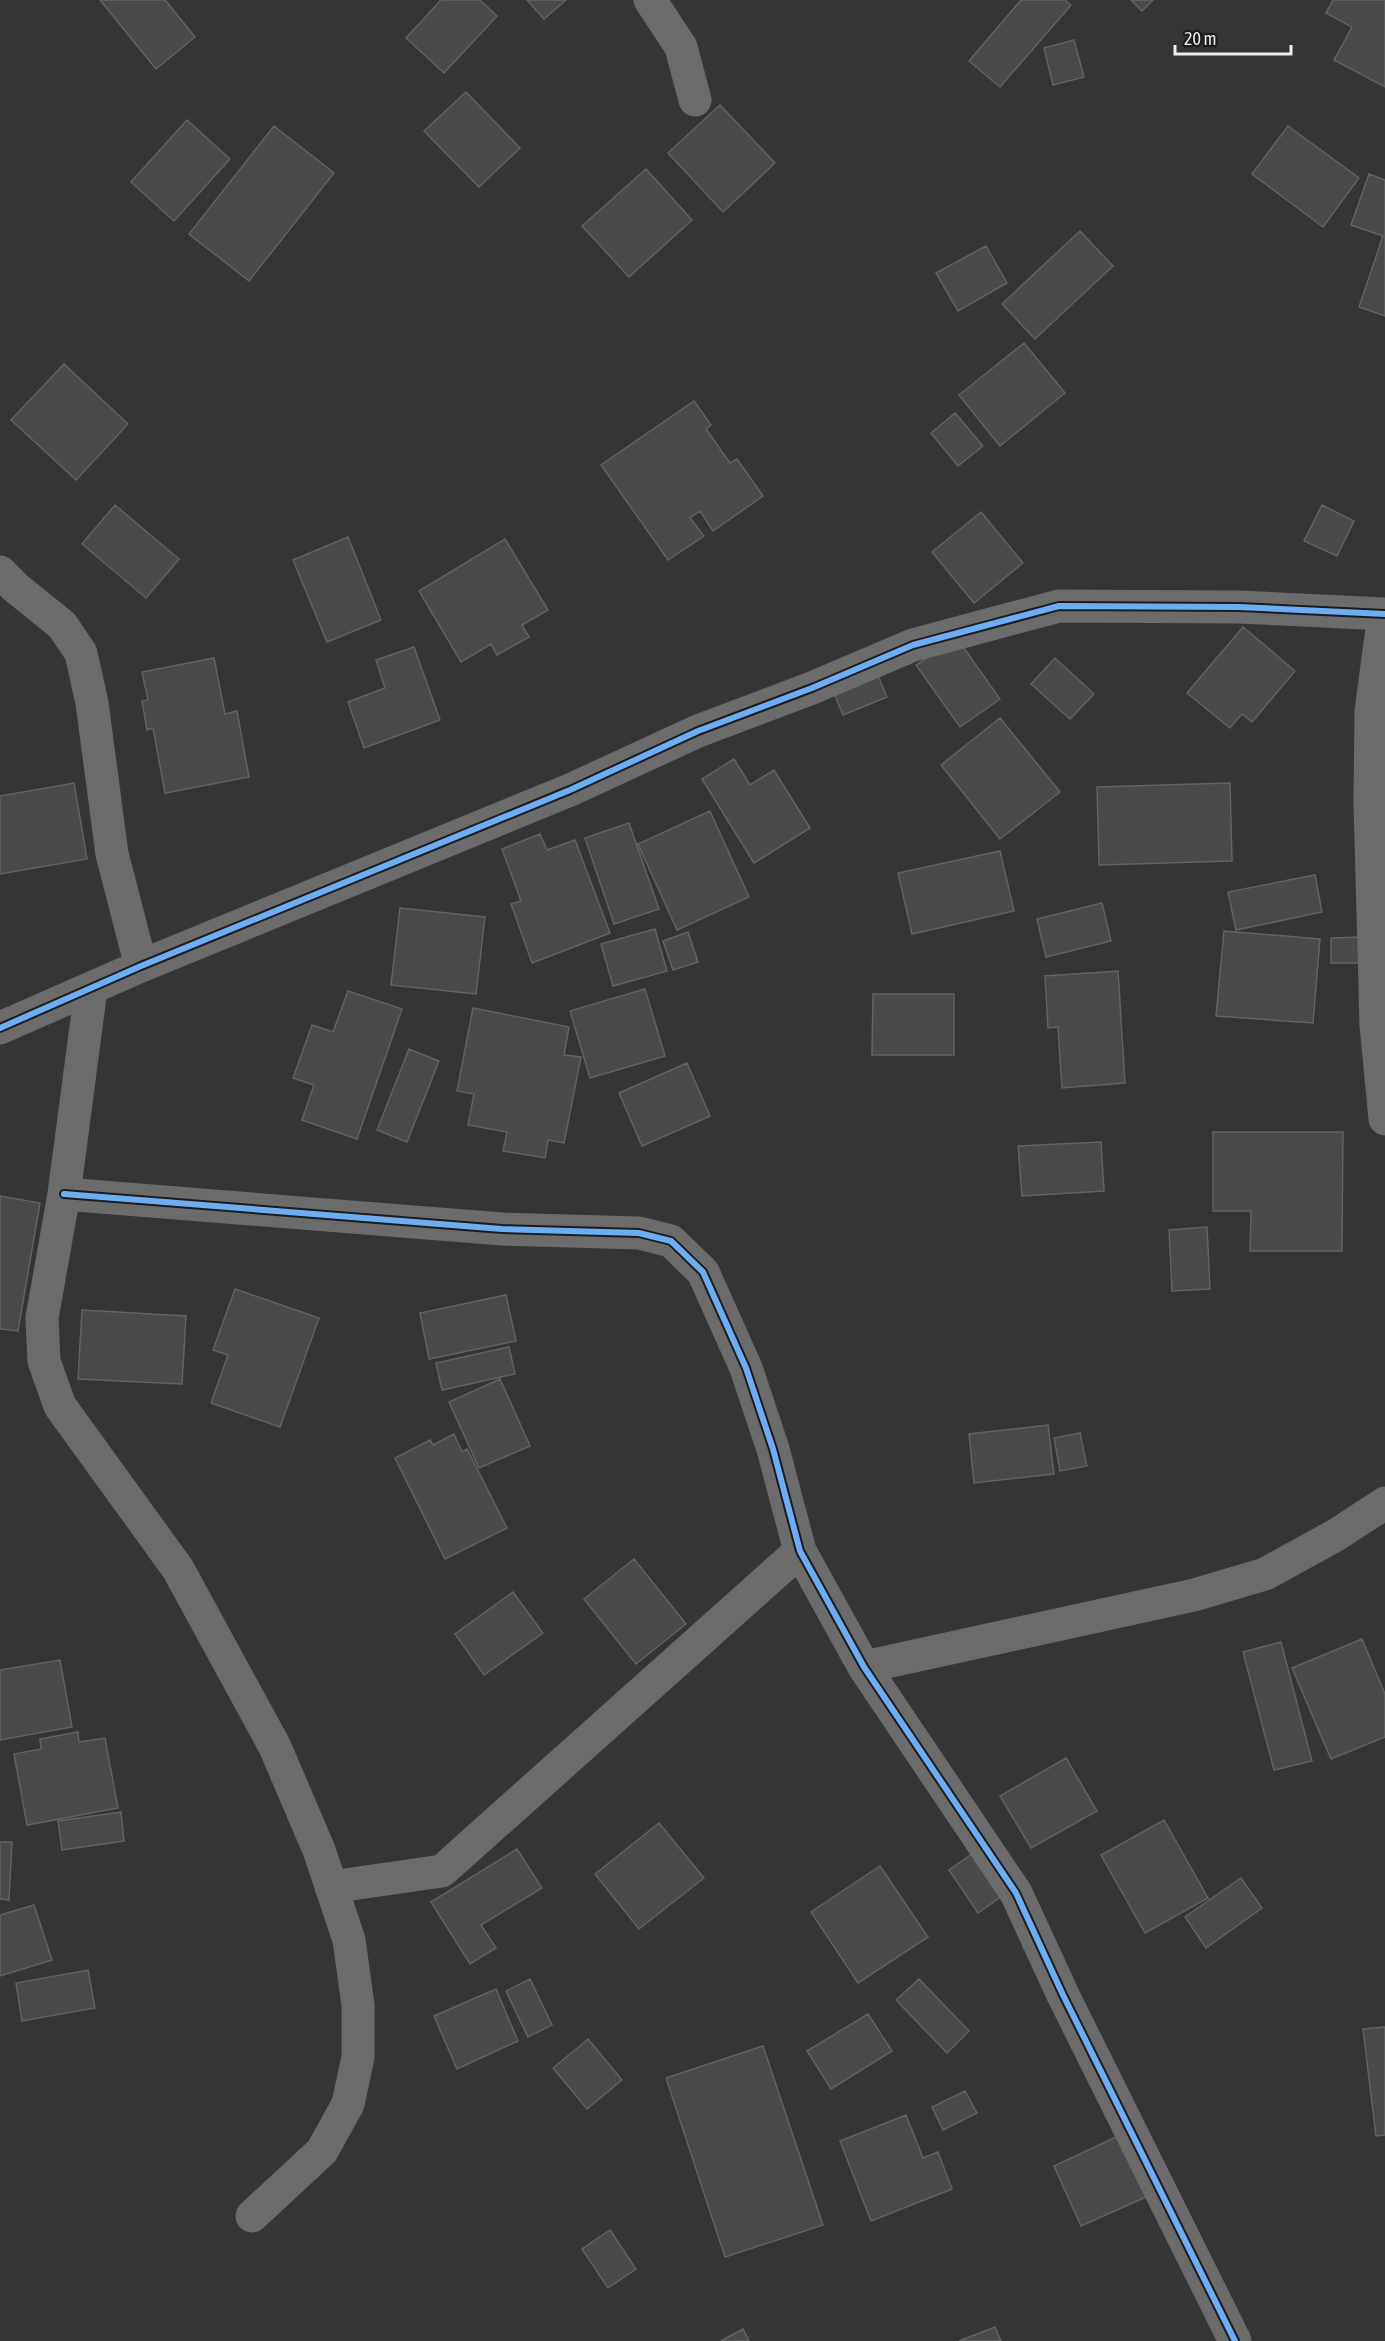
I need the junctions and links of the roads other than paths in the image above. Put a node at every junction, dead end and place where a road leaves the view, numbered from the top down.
1 (650, 0) edge
2 (695, 100) dead end
3 (0, 572) edge
4 (1385, 614) edge
5 (141, 966) junction
6 (91, 989) junction
7 (0, 1028) edge
8 (1385, 1119) edge
9 (64, 1194) junction
10 (1385, 1503) edge
11 (800, 1551) junction
12 (864, 1667) junction
13 (331, 1887) junction
14 (252, 2216) dead end
15 (1235, 2341) edge

1 - 2 street
3 - 5 street
4 - 5 street
4 - 8 street
5 - 6 street
6 - 7 street
6 - 9 street
9 - 11 street
9 - 13 street
10 - 12 street
11 - 12 street
11 - 13 street
12 - 15 street
13 - 14 street

